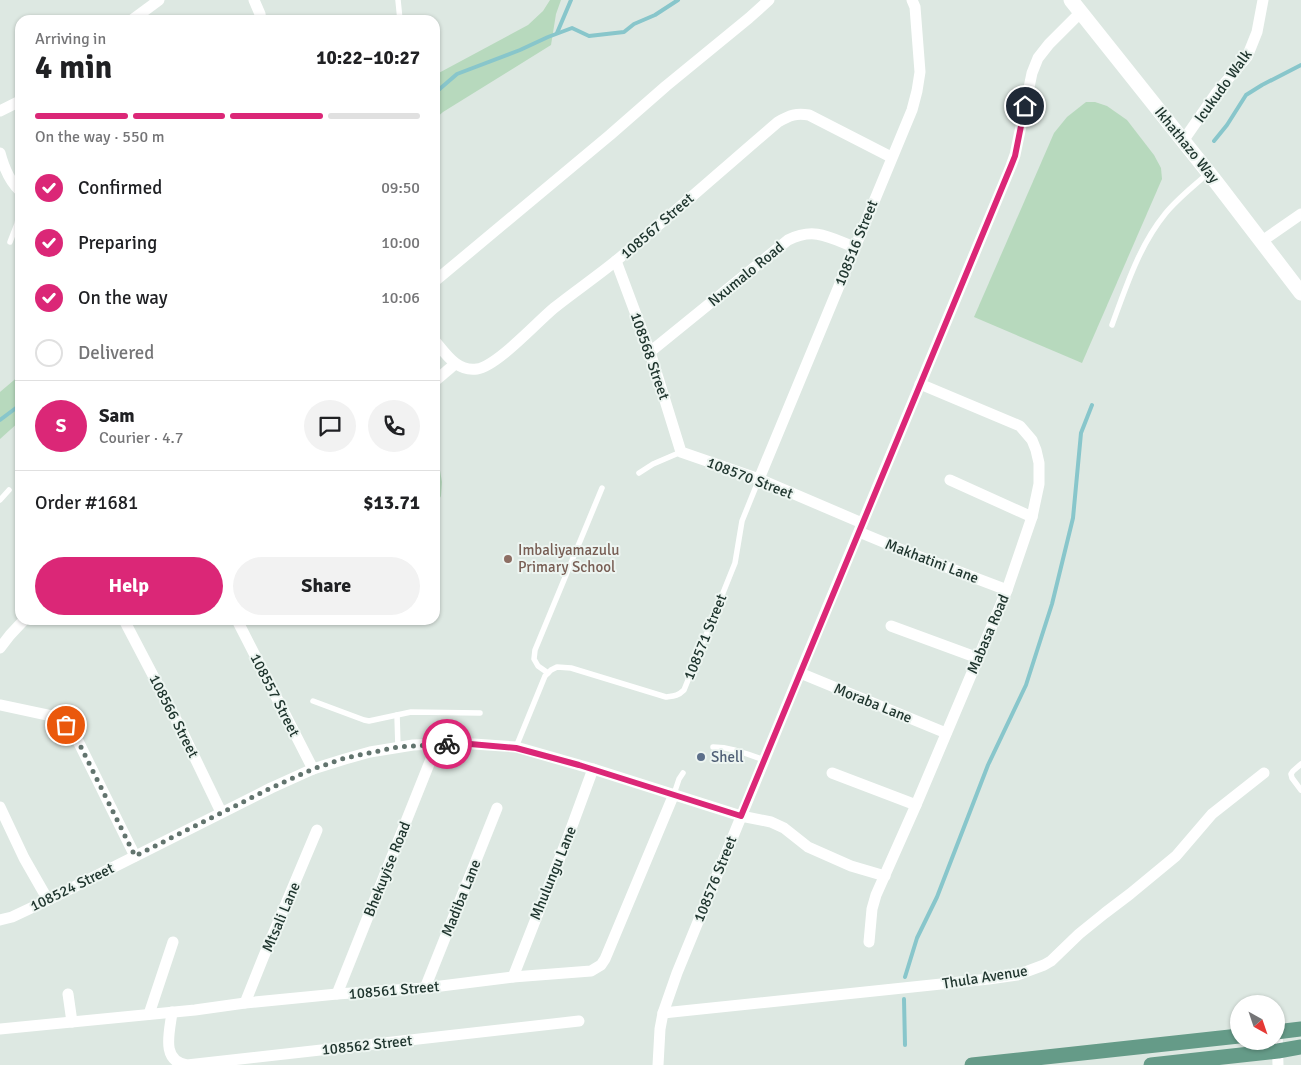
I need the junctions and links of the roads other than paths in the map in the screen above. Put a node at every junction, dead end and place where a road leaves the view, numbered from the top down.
1 (160, 0) edge
2 (254, 0) edge
3 (398, 0) edge
4 (769, 0) edge
5 (912, 0) edge
6 (1071, 0) edge
7 (1263, 0) edge
8 (1080, 13) junction
9 (139, 15) edge
10 (260, 15) edge
11 (400, 15) edge
12 (15, 104) edge
13 (0, 111) edge
14 (1183, 141) junction
15 (0, 153) edge
16 (892, 157) junction
17 (1208, 172) junction
18 (15, 186) edge
19 (1301, 214) edge
20 (15, 227) edge
21 (1262, 241) junction
22 (10, 242) dead end
23 (854, 247) junction
24 (616, 261) junction
25 (440, 277) edge
26 (1301, 293) edge
27 (1112, 325) dead end
28 (440, 347) edge
29 (650, 352) junction
30 (455, 364) junction
31 (440, 377) edge
32 (920, 384) junction
33 (681, 452) junction
34 (639, 472) dead end
35 (759, 479) junction
36 (950, 480) dead end
37 (602, 488) dead end
38 (9, 490) dead end
39 (0, 500) edge
40 (1032, 517) junction
41 (860, 528) junction
42 (1007, 590) junction
43 (19, 625) edge
44 (127, 625) edge
45 (239, 625) edge
46 (891, 626) dead end
47 (0, 648) edge
48 (978, 658) junction
49 (548, 673) junction
50 (800, 673) junction
51 (313, 701) dead end
52 (0, 705) edge
53 (480, 712) dead end
54 (397, 715) junction
55 (946, 733) junction
56 (437, 744) junction
57 (398, 747) junction
58 (516, 748) junction
59 (713, 748) dead end
60 (764, 760) junction
61 (1301, 764) edge
62 (313, 769) junction
63 (593, 769) junction
64 (683, 773) dead end
65 (832, 773) dead end
66 (1264, 773) dead end
67 (1301, 790) edge
68 (674, 794) junction
69 (916, 805) junction
70 (0, 807) edge
71 (497, 808) dead end
72 (221, 812) junction
73 (741, 816) junction
74 (317, 830) dead end
75 (135, 856) junction
76 (885, 876) junction
77 (48, 900) junction
78 (0, 920) edge
79 (173, 942) dead end
80 (869, 942) dead end
81 (513, 977) junction
82 (425, 988) junction
83 (68, 994) dead end
84 (337, 994) junction
85 (245, 1004) junction
86 (172, 1012) junction
87 (663, 1013) junction
88 (149, 1014) junction
89 (579, 1021) dead end
90 (72, 1022) junction
91 (0, 1029) edge
92 (1301, 1029) edge
93 (1285, 1031) edge
94 (1230, 1037) edge
95 (1230, 1040) edge
96 (1301, 1047) edge
97 (1278, 1058) edge
98 (1217, 1062) edge
99 (658, 1065) edge
100 (972, 1065) edge
101 (1151, 1065) edge

1 - 9 street
2 - 10 street
3 - 11 lane
4 - 25 street
5 - 16 street, 108516 Street
6 - 8 street, Ikhathazo Way
7 - 14 street, Icukudo Walk
8 - 14 street, Ikhathazo Way
8 - 32 street, 108576 Street
12 - 13 street
14 - 17 street, Ikhathazo Way
15 - 18 street
16 - 23 street, 108516 Street
16 - 24 street, 108567 Street
17 - 21 street, Ikhathazo Way
17 - 27 lane
19 - 21 street
20 - 22 lane
21 - 26 street, Ikhathazo Way
23 - 29 street, Nxumalo Road
23 - 35 street, 108516 Street
24 - 29 street, 108568 Street
24 - 30 street, 108567 Street
28 - 30 street
29 - 33 street, 108568 Street
30 - 31 street
32 - 40 street, Mabasa Road
32 - 41 street, 108576 Street
33 - 34 lane
33 - 35 street, 108570 Street
35 - 41 street, 108570 Street
35 - 49 lane, 108571 Street
36 - 40 street
37 - 49 lane
38 - 39 lane
40 - 42 street, Mabasa Road
41 - 42 street, Makhatini Lane
41 - 50 street, 108576 Street
42 - 48 street, Mabasa Road
43 - 47 street
44 - 72 street, 108566 Street
45 - 62 street, 108557 Street
46 - 48 street
48 - 55 street, Mabasa Road
49 - 58 lane
50 - 55 street, Moraba Lane
50 - 60 street, 108576 Street
51 - 54 lane
52 - 75 street
53 - 54 lane
54 - 57 lane
55 - 69 street, Mabasa Road
56 - 57 street, 108524 Street
56 - 58 street, 108524 Street
56 - 84 street, Bhekuyise Road
57 - 62 street, 108524 Street
58 - 63 street, 108524 Street
59 - 60 lane
60 - 73 street, 108576 Street
61 - 67 lane
62 - 72 street, 108524 Street
63 - 68 street, 108524 Street
63 - 81 street, Mhulungu Lane
64 - 68 lane
65 - 69 street
66 - 87 street, Thula Avenue
68 - 73 street, 108524 Street
68 - 81 street, 108561 Street
69 - 76 street, Mabasa Road
70 - 77 street
71 - 82 street, Madiba Lane
72 - 75 street, 108524 Street
73 - 76 street, 108524 Street
73 - 87 street, 108576 Street
74 - 85 street, Mtsali Lane
75 - 77 street, 108524 Street
76 - 80 street, Mabasa Road
77 - 78 street, 108524 Street
79 - 88 street
81 - 82 street, 108561 Street
82 - 84 street, 108561 Street
83 - 90 street
84 - 85 street, 108561 Street
85 - 86 street, 108561 Street
86 - 88 street, 108561 Street
86 - 89 street, 108562 Street
87 - 99 street, 108576 Street
88 - 90 street, 108561 Street
90 - 91 street, 108561 Street
92 - 93 main road
94 - 100 main road
95 - 98 street
96 - 97 main road
97 - 98 main road
98 - 101 main road

